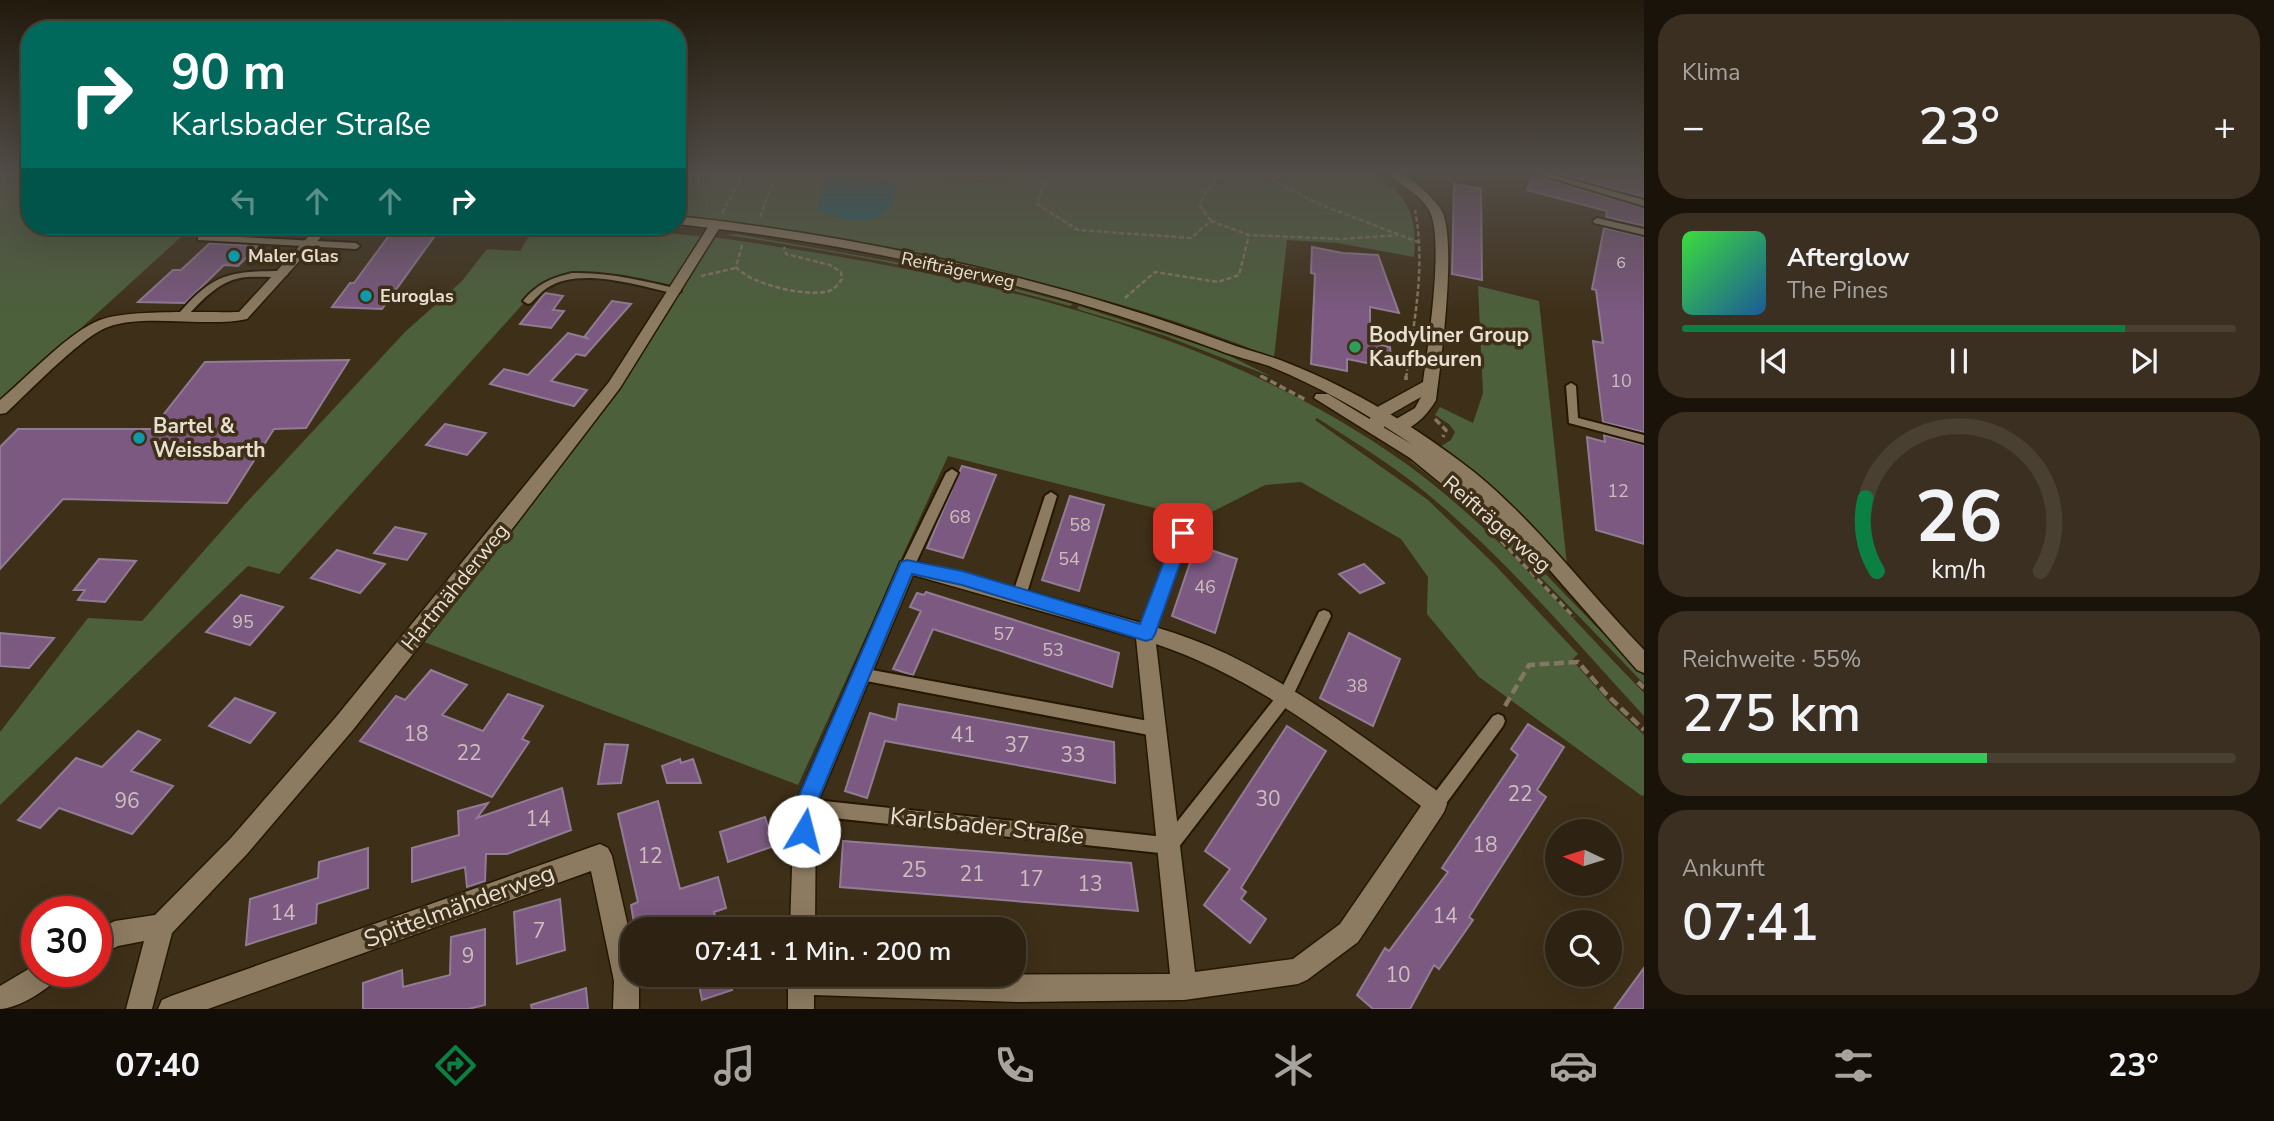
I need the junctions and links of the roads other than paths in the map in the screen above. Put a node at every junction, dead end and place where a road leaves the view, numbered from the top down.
1 (1438, 219) edge
2 (1597, 221) dead end
3 (686, 222) edge
4 (714, 229) junction
5 (1644, 232) edge
6 (318, 235) edge
7 (201, 238) dead end
8 (311, 244) junction
9 (356, 246) dead end
10 (283, 274) junction
11 (679, 285) junction
12 (528, 301) dead end
13 (180, 318) junction
14 (1231, 350) junction
15 (1430, 386) junction
16 (1571, 386) dead end
17 (0, 409) edge
18 (1377, 421) junction
19 (1397, 426) junction
20 (1644, 439) edge
21 (952, 473) dead end
22 (1051, 496) dead end
23 (1183, 533) dead end
24 (907, 567) junction
25 (1019, 596) junction
26 (1324, 617) dead end
27 (1611, 629) junction
28 (1146, 634) junction
29 (1640, 672) edge
30 (860, 674) junction
31 (1285, 697) junction
32 (1498, 720) road end
33 (1154, 729) junction
34 (1436, 804) junction
35 (805, 807) junction
36 (1169, 846) junction
37 (802, 917) edge
38 (161, 926) junction
39 (112, 935) edge
40 (23, 987) edge
41 (801, 987) edge
42 (978, 987) edge
43 (1184, 987) junction
44 (0, 1001) edge
45 (139, 1009) edge
46 (171, 1009) edge
47 (626, 1009) edge
48 (801, 1009) edge

1 - 15 street
2 - 5 lane
3 - 4 street, Reifträgerweg
4 - 11 street, Hartmähderweg
4 - 14 street, Reifträgerweg
6 - 8 street
7 - 8 lane
8 - 9 lane
8 - 10 street
10 - 13 lane
10 - 13 street
11 - 12 lane
11 - 38 street, Hartmähderweg
13 - 17 street
14 - 18 street, Reifträgerweg
14 - 18 street, Reifträgerweg
15 - 18 street
15 - 19 street
16 - 20 lane
18 - 19 street, Reifträgerweg
18 - 27 street, Reifträgerweg
19 - 27 street, Reifträgerweg
21 - 24 lane
22 - 25 lane
23 - 28 lane
24 - 25 street
24 - 30 street
25 - 28 street
26 - 31 lane
27 - 29 street, Reifträgerweg
28 - 31 street
28 - 33 street
30 - 33 lane
30 - 35 street
31 - 34 street
31 - 36 lane
32 - 34 lane
33 - 36 street
34 - 43 street
35 - 36 lane, Karlsbader Straße
35 - 37 street
36 - 43 street
38 - 39 street
38 - 45 street, Hartmähderweg
40 - 44 street
41 - 48 street
42 - 43 street
46 - 47 street, Spittelmähderweg

